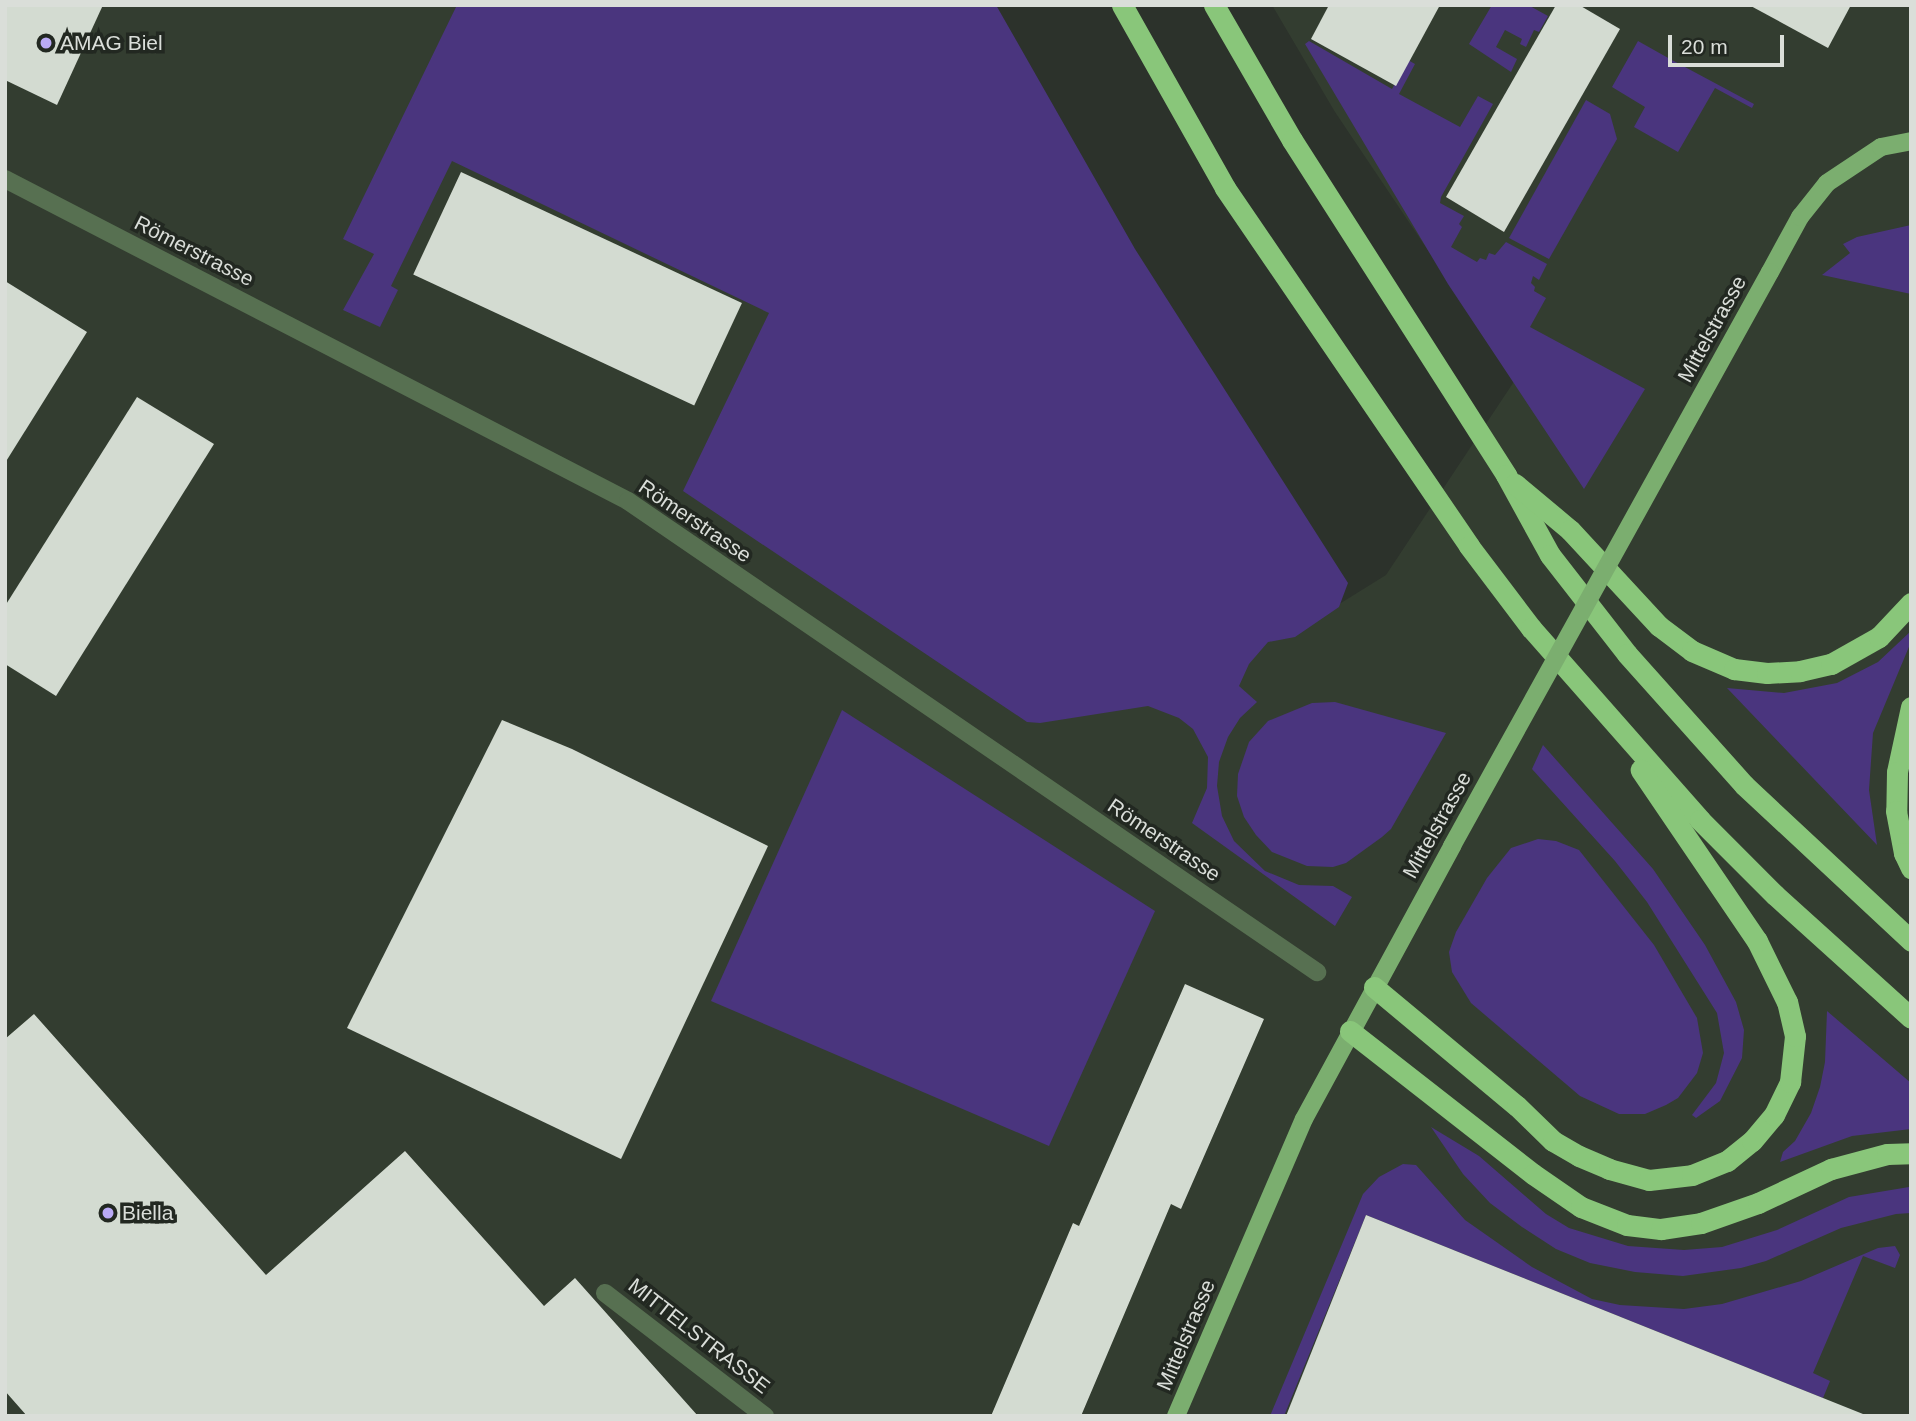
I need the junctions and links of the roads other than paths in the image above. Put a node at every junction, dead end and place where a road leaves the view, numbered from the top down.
1 (1122, 5) edge
2 (1214, 5) edge
3 (1911, 141) edge
4 (5, 179) edge
5 (1506, 475) junction
6 (1911, 603) edge
7 (1597, 705) junction
8 (1911, 707) edge
9 (1911, 868) edge
10 (1911, 941) edge
11 (1317, 972) dead end
12 (1374, 987) junction
13 (1911, 1018) edge
14 (1350, 1031) junction
15 (1911, 1153) edge
16 (605, 1293) dead end
17 (765, 1416) edge
18 (1176, 1416) edge

1 - 7 highway
2 - 5 highway
3 - 12 main road, Mittelstrasse, bridge
4 - 11 street, Römerstrasse
5 - 6 highway
5 - 10 highway
7 - 12 highway
7 - 13 highway
8 - 9 highway
12 - 14 main road, Mittelstrasse
14 - 15 highway
14 - 18 main road, Mittelstrasse
16 - 17 street, MITTELSTRASSE

